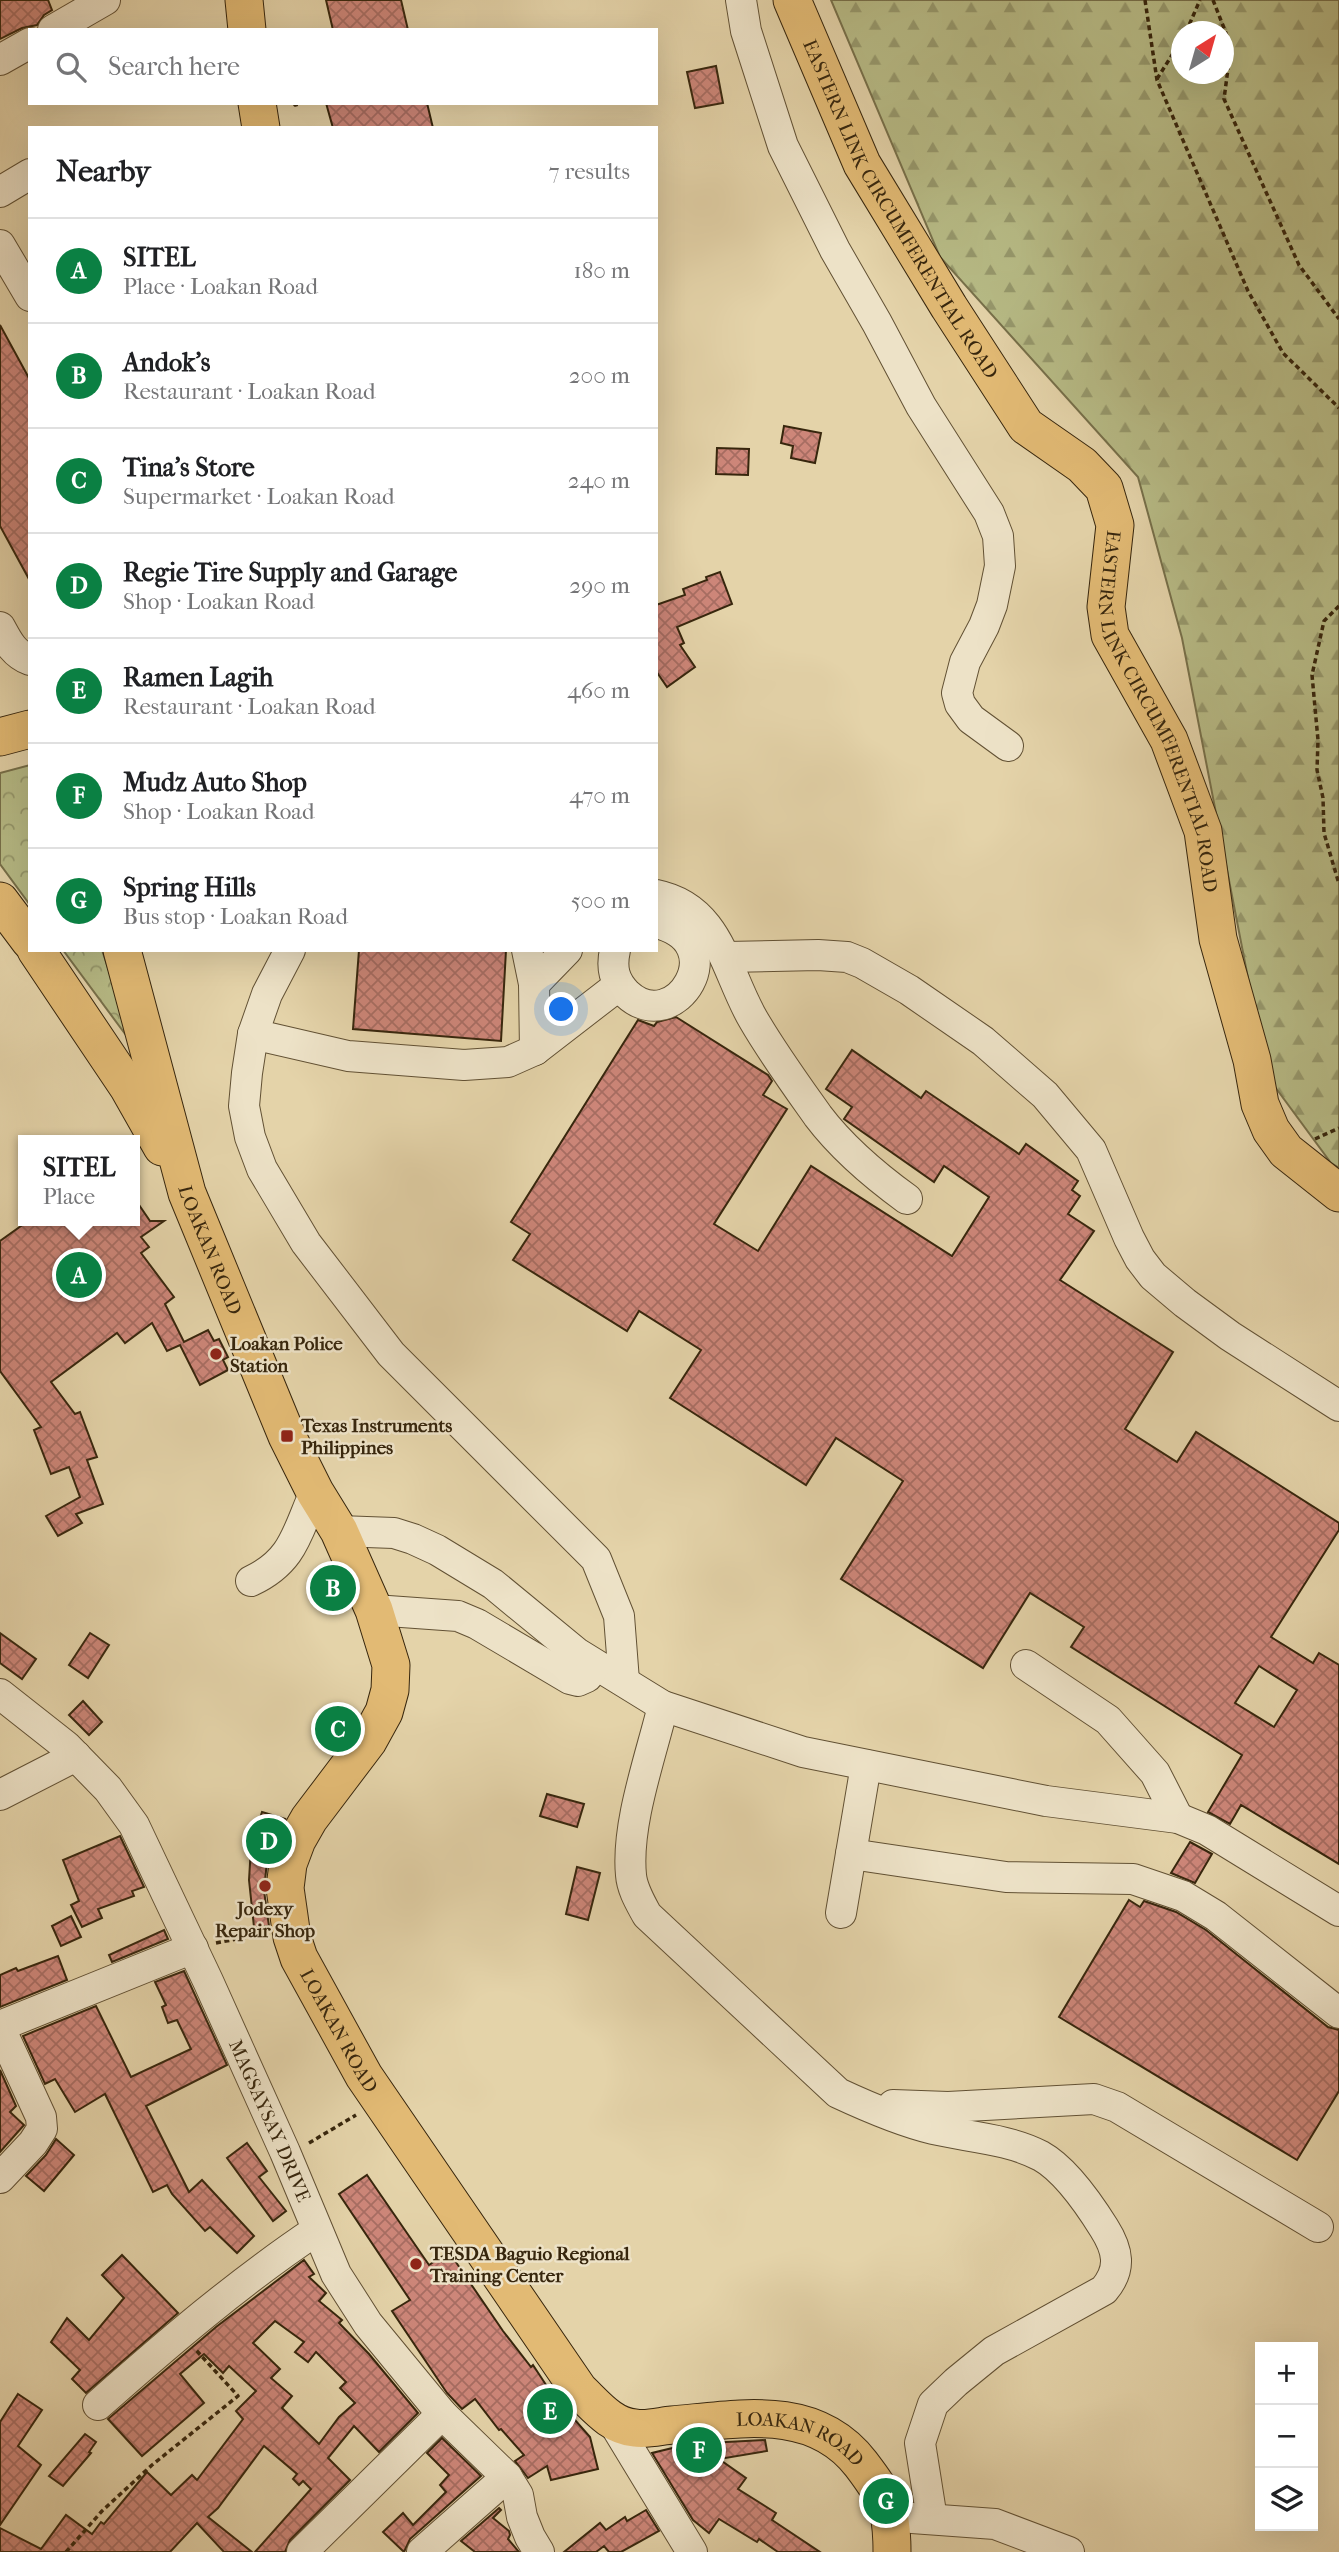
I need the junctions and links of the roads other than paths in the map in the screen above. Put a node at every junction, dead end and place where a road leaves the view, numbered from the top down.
1 (105, 0) edge
2 (244, 0) edge
3 (741, 0) edge
4 (792, 0) edge
5 (56, 28) edge
6 (247, 28) edge
7 (28, 44) edge
8 (0, 60) edge
9 (257, 105) edge
10 (261, 126) edge
11 (28, 175) edge
12 (0, 192) edge
13 (0, 245) edge
14 (28, 293) edge
15 (0, 627) edge
16 (28, 659) edge
17 (28, 730) edge
18 (0, 737) edge
19 (1007, 746) dead end
20 (658, 896) edge
21 (0, 901) edge
22 (658, 923) edge
23 (28, 938) edge
24 (37, 952) edge
25 (123, 952) edge
26 (289, 952) edge
27 (527, 952) edge
28 (565, 952) edge
29 (615, 952) edge
30 (727, 957) junction
31 (534, 984) junction
32 (618, 986) junction
33 (253, 1034) junction
34 (535, 1050) junction
35 (187, 1193) junction
36 (1339, 1193) edge
37 (907, 1199) dead end
38 (1339, 1406) edge
39 (315, 1492) junction
40 (339, 1531) junction
41 (461, 1564) junction
42 (251, 1581) dead end
43 (374, 1610) junction
44 (458, 1616) junction
45 (595, 1665) junction
46 (1026, 1665) dead end
47 (624, 1681) junction
48 (0, 1693) edge
49 (663, 1706) junction
50 (76, 1756) junction
51 (866, 1765) junction
52 (0, 1795) edge
53 (1178, 1818) junction
54 (851, 1854) junction
55 (1339, 1911) edge
56 (841, 1913) dead end
57 (193, 1948) junction
58 (1339, 2013) edge
59 (0, 2027) edge
60 (838, 2093) junction
61 (0, 2178) edge
62 (1318, 2227) dead end
63 (317, 2230) junction
64 (98, 2405) dead end
65 (442, 2414) junction
66 (613, 2422) junction
67 (507, 2477) junction
68 (932, 2519) junction
69 (891, 2535) edge
70 (302, 2552) edge
71 (422, 2552) edge
72 (539, 2552) edge
73 (692, 2552) edge
74 (1069, 2552) edge

1 - 5 street
2 - 6 main road
3 - 19 street
4 - 36 main road, EASTERN LINK CIRCUMFERENTIAL ROAD
7 - 8 street
9 - 10 main road
11 - 12 street
13 - 14 street
15 - 16 street
17 - 18 main road
20 - 30 street
21 - 23 main road
22 - 32 street
24 - 35 main road
25 - 35 main road, LOAKAN ROAD
26 - 33 street
27 - 31 street
28 - 31 street
29 - 32 street
30 - 37 street
30 - 38 street
31 - 34 street
32 - 34 street
33 - 34 street
33 - 47 street
35 - 39 main road, LOAKAN ROAD
39 - 40 main road, LOAKAN ROAD
39 - 42 street
40 - 41 street
40 - 43 main road, LOAKAN ROAD
41 - 44 street
41 - 45 street
43 - 44 street
43 - 66 main road, LOAKAN ROAD
44 - 45 street
45 - 47 street
46 - 53 street
47 - 49 street
48 - 50 street, MAGSAYSAY DRIVE
49 - 51 street
49 - 60 street
50 - 52 street
50 - 57 street, MAGSAYSAY DRIVE
51 - 53 street
51 - 54 street
53 - 55 street
54 - 56 street
54 - 58 street
57 - 59 street
57 - 63 street, MAGSAYSAY DRIVE
59 - 61 street
60 - 62 street
60 - 68 street
63 - 64 street
63 - 65 street, MAGSAYSAY DRIVE
65 - 67 street, MAGSAYSAY DRIVE
65 - 70 street
66 - 69 main road, LOAKAN ROAD
66 - 73 street
67 - 71 street
67 - 72 street, MAGSAYSAY DRIVE
68 - 69 street
68 - 74 street

